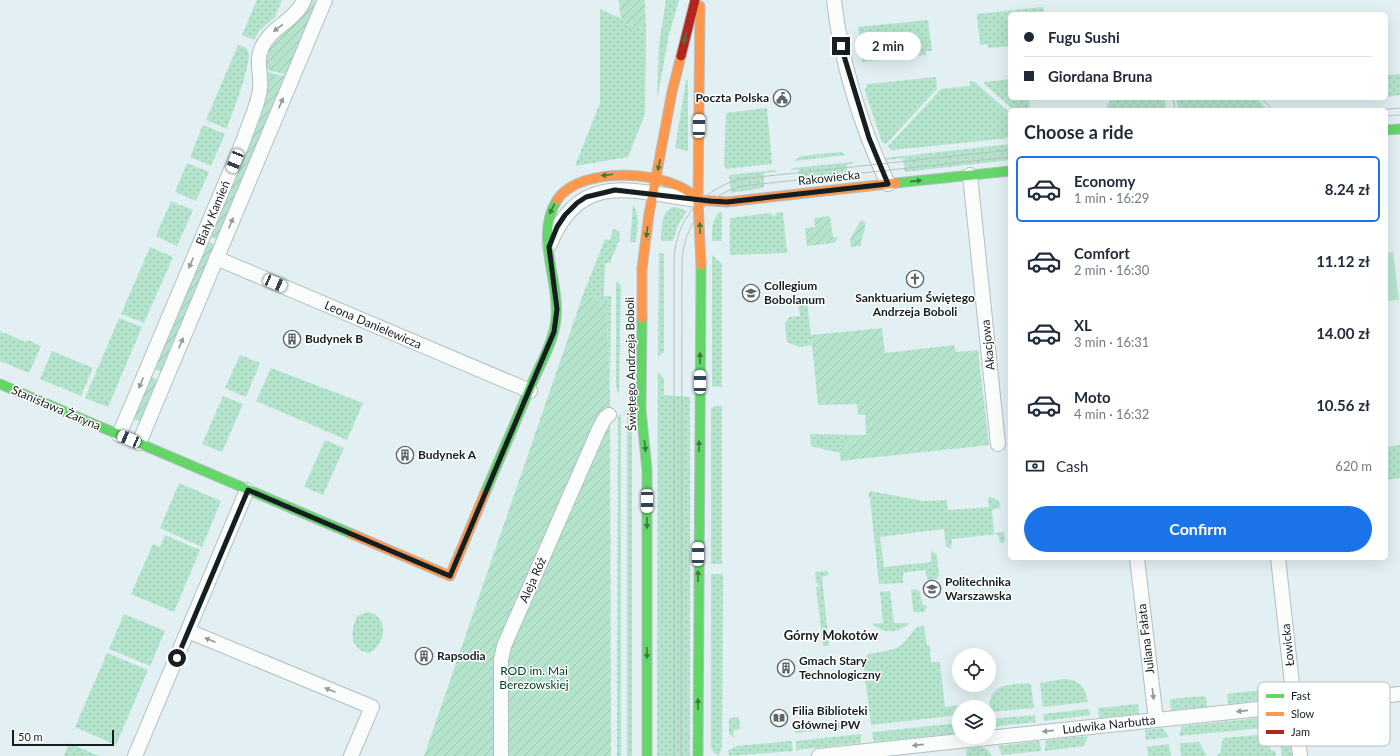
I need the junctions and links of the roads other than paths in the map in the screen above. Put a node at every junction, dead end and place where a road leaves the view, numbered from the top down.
1 (304, 0) edge
2 (324, 0) edge
3 (695, 0) edge
4 (700, 0) edge
5 (834, 0) edge
6 (1400, 129) edge
7 (1388, 130) edge
8 (1008, 171) edge
9 (970, 175) junction
10 (656, 179) junction
11 (888, 184) junction
12 (653, 194) junction
13 (698, 200) junction
14 (549, 247) junction
15 (216, 258) junction
16 (0, 384) edge
17 (530, 391) junction
18 (609, 415) dead end
19 (119, 435) junction
20 (139, 444) junction
21 (998, 444) dead end
22 (248, 490) junction
23 (1137, 560) edge
24 (1278, 560) edge
25 (188, 631) junction
26 (1291, 682) edge
27 (1400, 694) edge
28 (1390, 695) edge
29 (1258, 710) edge
30 (1156, 720) junction
31 (1299, 746) edge
32 (698, 750) edge
33 (135, 756) edge
34 (351, 756) edge
35 (501, 756) edge
36 (647, 756) edge
37 (707, 756) edge
38 (819, 756) edge
39 (1300, 756) edge

1 -> 19 street, Biały Kamień
15 -> 2 street, Biały Kamień
3 -> 10 main road, Świętego Andrzeja Boboli
4 - 13 main road
5 - 11 street
6 - 7 main road
8 - 9 main road, Rakowiecka
11 -> 9 main road, Rakowiecka
9 - 21 street, Akacjowa
10 - 12 main road, Świętego Andrzeja Boboli
10 - 13 main road, Stanisława Żaryna
10 -> 14 main road, Stanisława Żaryna
11 - 13 main road, Rakowiecka
12 - 13 street, Stanisława Żaryna
12 - 14 street, Stanisława Żaryna
12 -> 36 main road, Świętego Andrzeja Boboli
32 -> 13 main road
14 - 17 main road, Stanisława Żaryna
15 - 17 street, Leona Danielewicza
20 -> 15 street, Biały Kamień
16 - 19 main road, Stanisława Żaryna
17 - 22 main road, Stanisława Żaryna
18 - 35 street, Aleja Róż
19 - 20 main road, Stanisława Żaryna
20 - 22 main road, Stanisława Żaryna
22 - 25 street
23 -> 30 street, Juliana Fałata
24 - 26 street, Łowicka
25 - 33 street
34 -> 25 street
27 - 28 street, Ludwika Narbutta
29 -> 30 street, Ludwika Narbutta
30 -> 38 street, Ludwika Narbutta
31 - 39 street, Łowicka
32 - 37 street

